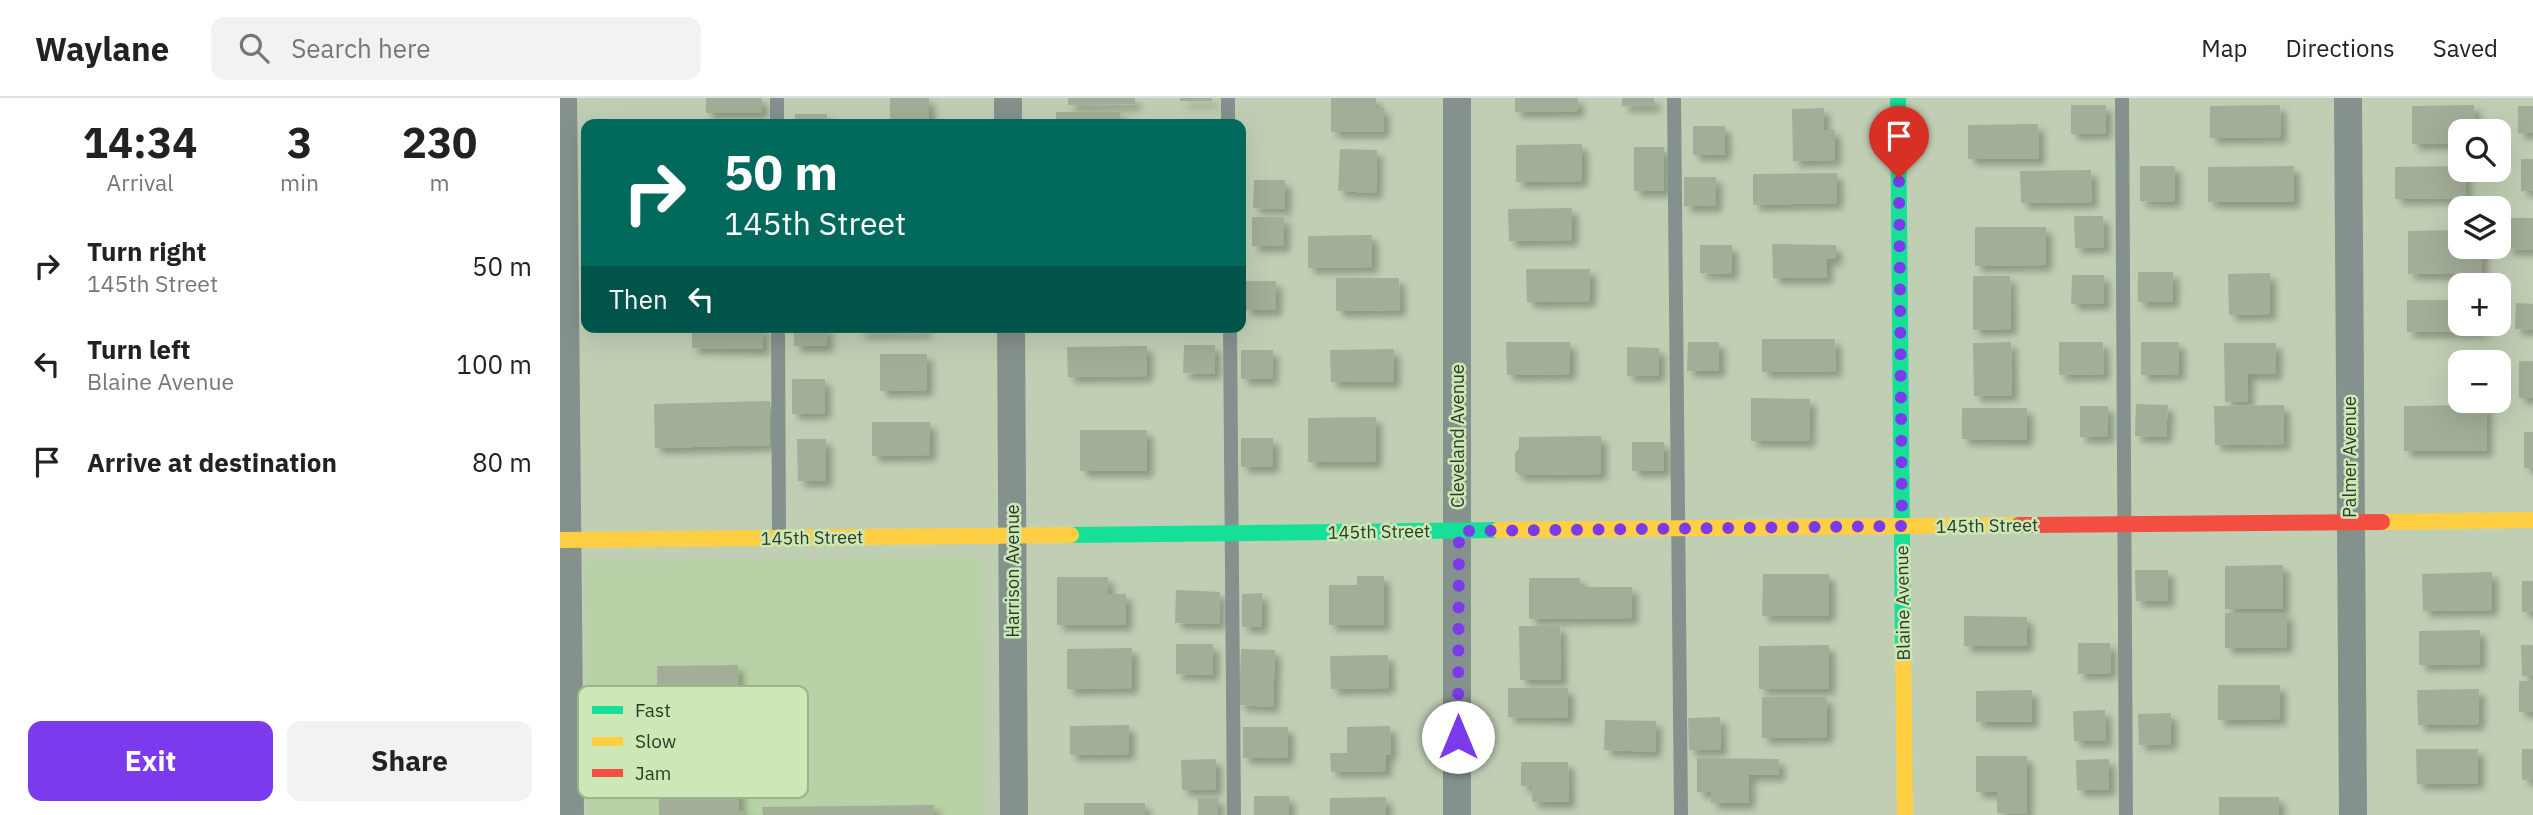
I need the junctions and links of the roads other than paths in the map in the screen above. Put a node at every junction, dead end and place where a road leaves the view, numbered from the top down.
1 (563, 98) edge
2 (776, 98) edge
3 (1008, 98) edge
4 (1228, 98) edge
5 (1457, 98) edge
6 (1674, 98) edge
7 (1898, 98) edge
8 (2122, 98) edge
9 (2348, 98) edge
10 (777, 119) edge
11 (1008, 119) edge
12 (1228, 119) edge
13 (778, 333) edge
14 (1011, 333) edge
15 (1230, 333) edge
16 (2533, 520) edge
17 (2351, 522) junction
18 (2124, 524) junction
19 (1902, 526) junction
20 (1678, 529) junction
21 (1459, 531) junction
22 (1231, 533) junction
23 (1013, 536) junction
24 (779, 538) junction
25 (563, 540) edge
26 (570, 815) edge
27 (1014, 815) edge
28 (1234, 815) edge
29 (1457, 815) edge
30 (1681, 815) edge
31 (1905, 815) edge
32 (2126, 815) edge
33 (2353, 815) edge

1 - 25 street
2 - 10 lane
3 - 11 street
4 - 12 lane
5 - 21 street, Cleveland Avenue
6 - 20 lane
7 - 19 street, Blaine Avenue
8 - 18 lane
9 - 17 street, Palmer Avenue
13 - 24 lane
14 - 23 street, Harrison Avenue
15 - 22 lane
16 - 17 street, 145th Street
17 - 18 street, 145th Street
17 - 33 street, Palmer Avenue
18 - 19 street, 145th Street
18 - 32 lane
19 - 20 street, 145th Street
19 - 31 street, Blaine Avenue
20 - 21 street, 145th Street
20 - 30 lane
21 - 22 street, 145th Street
21 - 29 street, Cleveland Avenue
22 - 23 street, 145th Street
22 - 28 lane
23 - 24 street, 145th Street
23 - 27 street, Harrison Avenue
24 - 25 street, 145th Street
25 - 26 street

